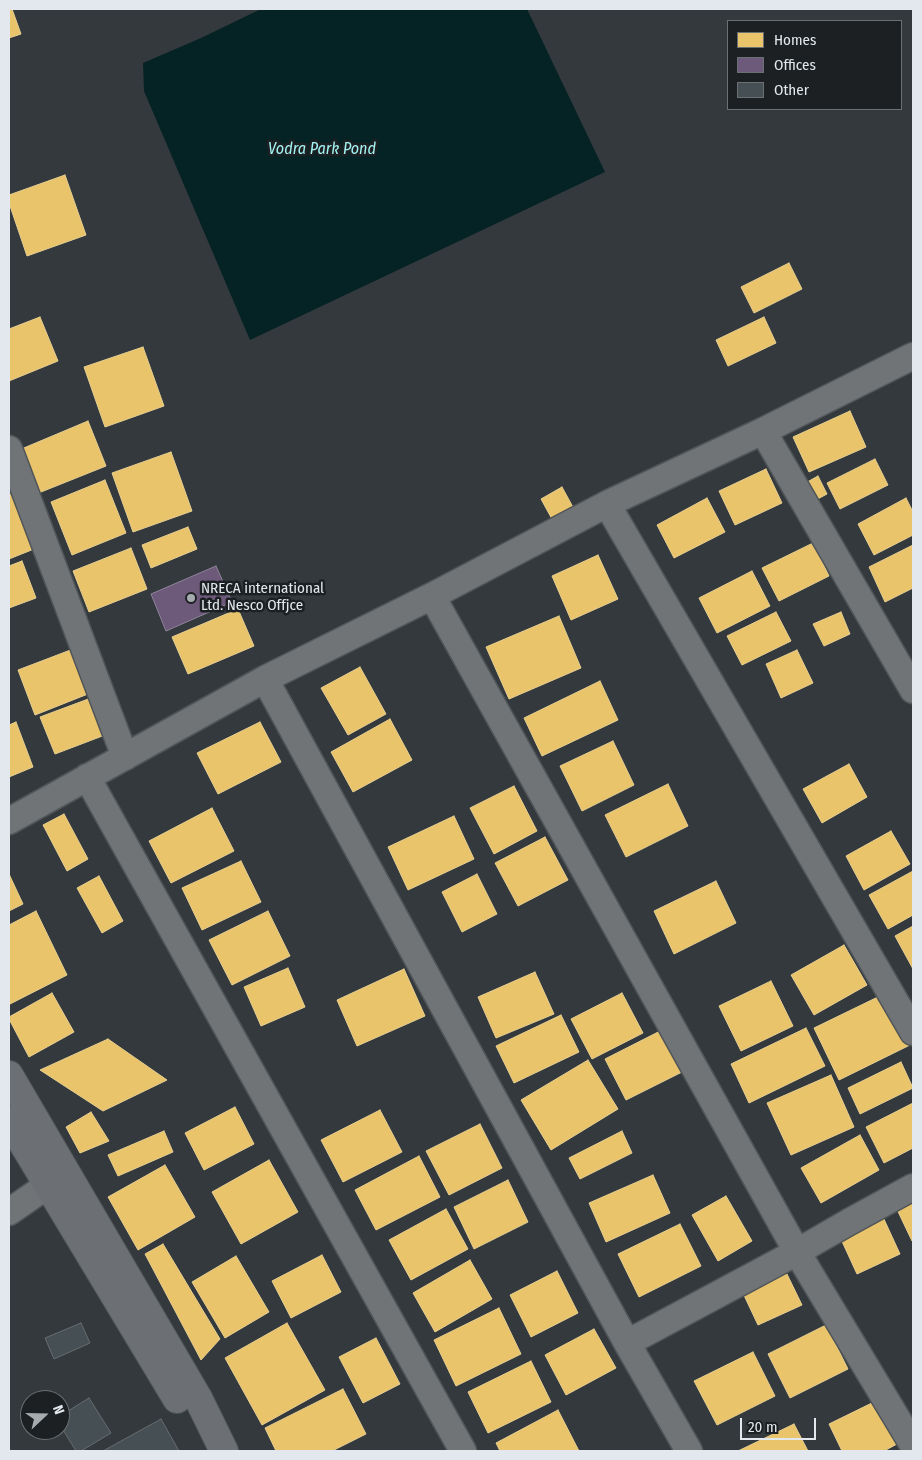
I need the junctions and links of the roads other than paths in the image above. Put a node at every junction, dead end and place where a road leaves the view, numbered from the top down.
1 (913, 356) edge
2 (763, 431) junction
3 (9, 449) edge
4 (607, 504) junction
5 (432, 596) junction
6 (265, 679) junction
7 (913, 690) edge
8 (125, 756) junction
9 (87, 777) junction
10 (9, 821) edge
11 (913, 1032) edge
12 (9, 1075) edge
13 (9, 1120) edge
14 (48, 1185) junction
15 (913, 1187) edge
16 (9, 1212) edge
17 (797, 1252) junction
18 (627, 1343) junction
19 (913, 1445) edge
20 (204, 1451) edge
21 (224, 1451) edge
22 (463, 1451) edge
23 (689, 1451) edge

1 - 2 street
2 - 4 street
2 - 7 street
3 - 8 street
4 - 5 street
4 - 11 street
5 - 6 street
5 - 17 street
6 - 8 street
6 - 18 street
8 - 9 street
9 - 10 street
9 - 22 street
12 - 21 main road
13 - 14 main road
14 - 16 street
14 - 20 main road
15 - 17 street
17 - 18 street
17 - 19 street
18 - 23 street

